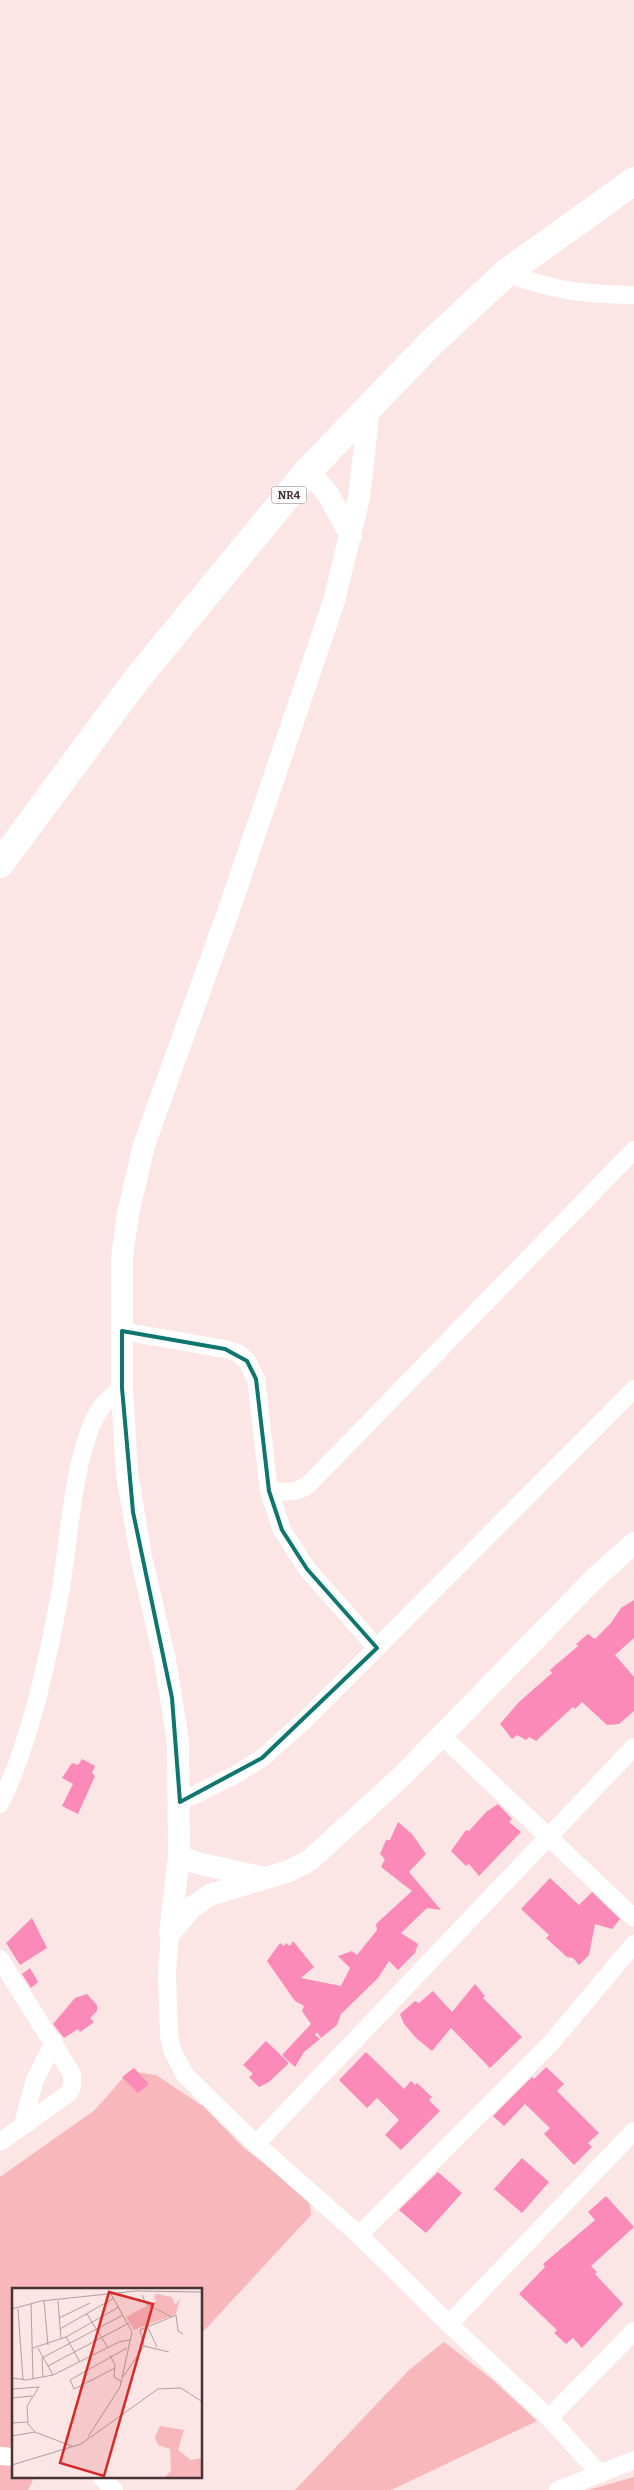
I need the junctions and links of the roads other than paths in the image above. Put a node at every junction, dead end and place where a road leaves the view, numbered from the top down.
1 (634, 181) edge
2 (506, 273) junction
3 (634, 295) edge
4 (368, 408) junction
5 (308, 471) junction
6 (350, 536) junction
7 (0, 864) edge
8 (634, 1150) edge
9 (122, 1331) junction
10 (122, 1388) junction
11 (634, 1389) edge
12 (269, 1491) junction
13 (634, 1543) edge
14 (377, 1648) junction
15 (441, 1735) junction
16 (634, 1747) edge
17 (180, 1802) junction
18 (0, 1804) edge
19 (547, 1837) junction
20 (179, 1856) junction
21 (266, 1878) junction
22 (634, 1918) edge
23 (170, 1933) junction
24 (634, 1944) edge
25 (0, 1959) edge
26 (54, 2042) junction
27 (22, 2125) junction
28 (634, 2131) edge
29 (0, 2142) edge
30 (256, 2144) junction
31 (360, 2235) junction
32 (449, 2324) junction
33 (634, 2331) edge
34 (549, 2418) junction
35 (634, 2460) edge
36 (600, 2474) junction
37 (102, 2478) edge
38 (114, 2490) edge
39 (558, 2490) edge

1 - 2 highway, NR4
2 - 3 street
2 - 4 highway, NR4
4 - 5 highway, NR4
4 - 6 street
5 - 6 street
5 - 7 highway, NR4
6 - 9 street
8 - 12 street
9 - 10 street
9 - 12 street
10 - 17 street
10 - 18 street
11 - 14 street
12 - 14 street
13 - 15 street
14 - 17 street
15 - 19 street
15 - 21 street
16 - 19 street
17 - 20 street
19 - 22 street
19 - 30 street
20 - 21 street
20 - 23 street
21 - 23 street
23 - 30 street
24 - 31 street
25 - 26 street
26 - 27 street
26 - 27 street
27 - 29 street
28 - 32 street
30 - 31 street
31 - 32 street
32 - 34 street
33 - 34 street
34 - 36 street
35 - 36 street
36 - 39 street
37 - 38 street

